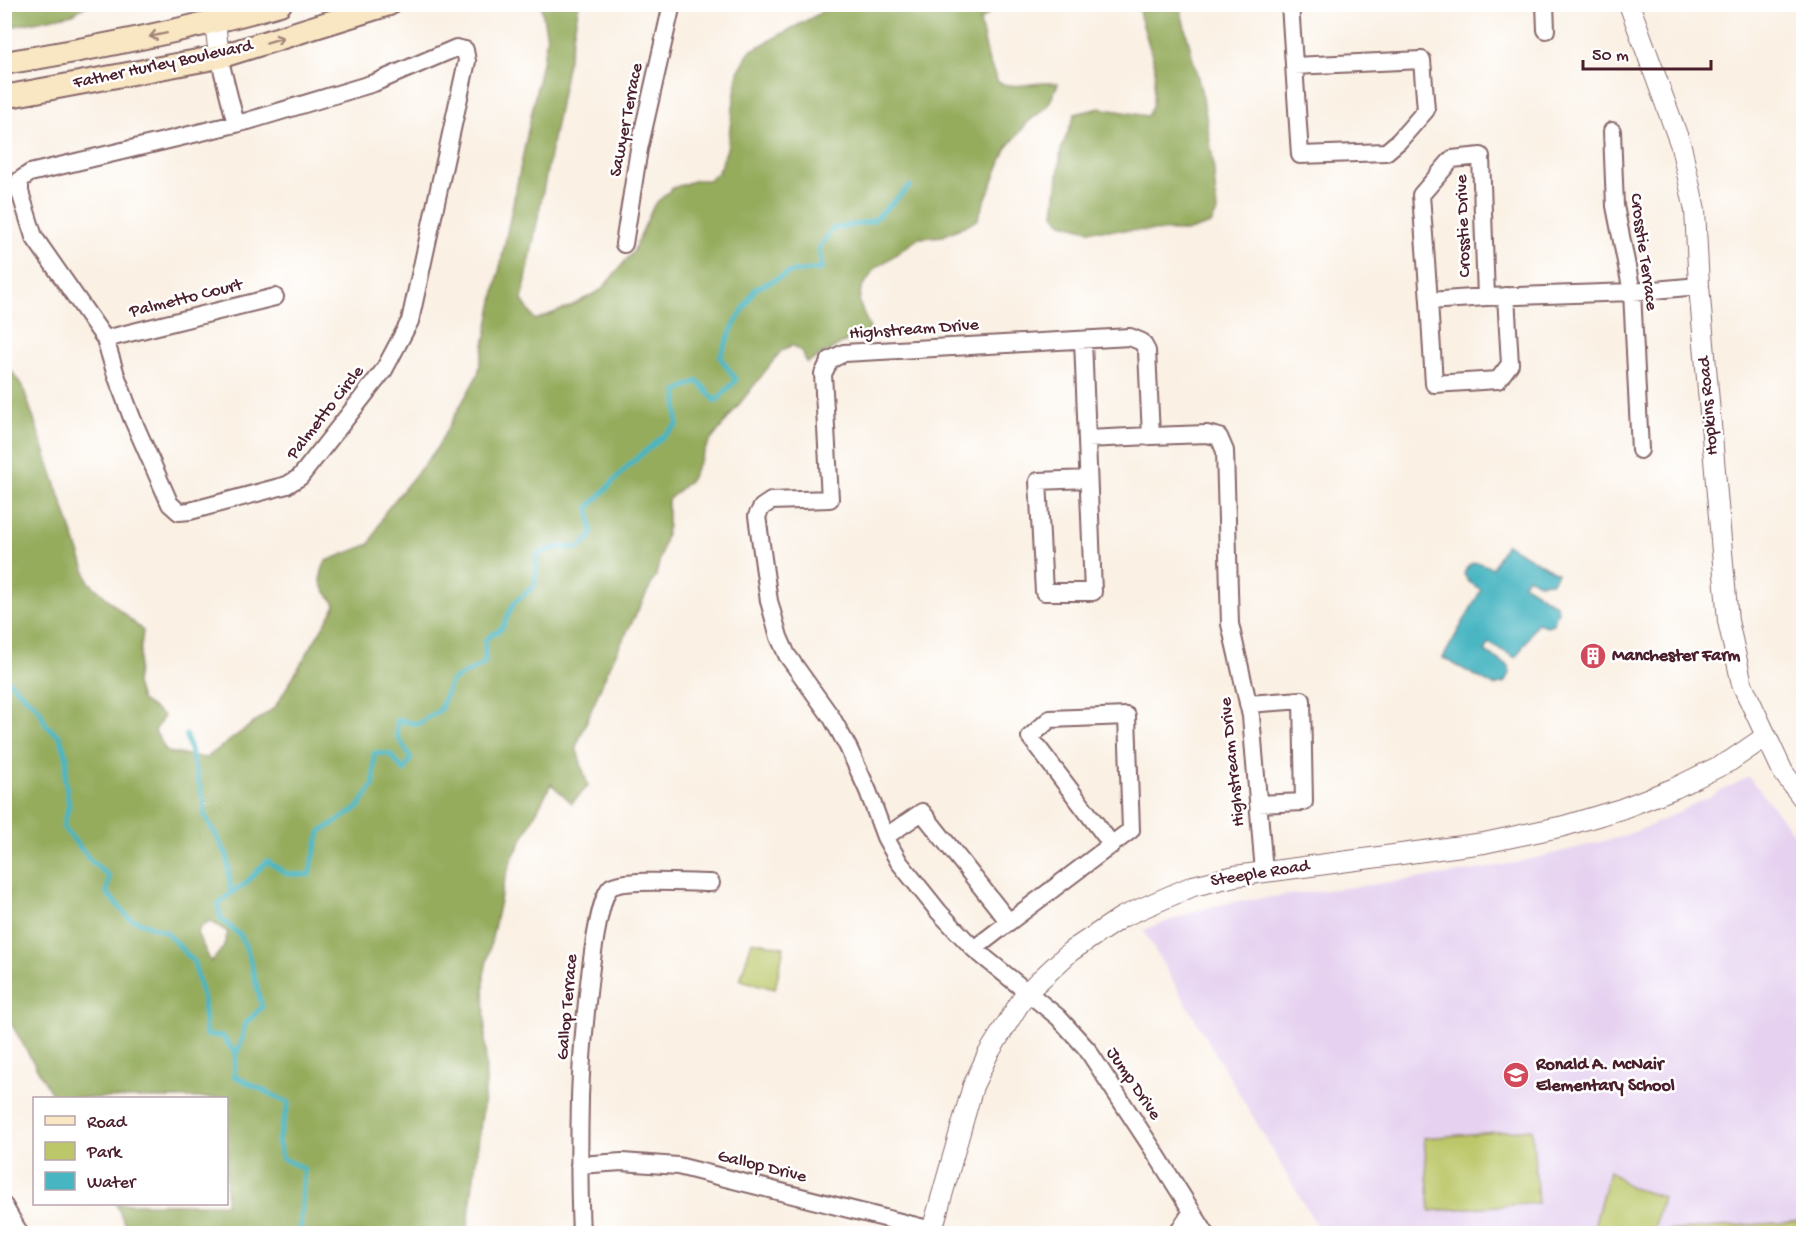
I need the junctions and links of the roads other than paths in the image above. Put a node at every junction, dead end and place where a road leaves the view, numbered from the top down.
1 (280, 4) edge
2 (389, 4) edge
3 (672, 4) edge
4 (1290, 4) edge
5 (1545, 4) edge
6 (1629, 4) edge
7 (214, 14) edge
8 (1546, 30) dead end
9 (219, 57) junction
10 (4, 63) edge
11 (1294, 66) junction
12 (4, 97) edge
13 (236, 124) junction
14 (1612, 131) dead end
15 (624, 244) dead end
16 (1699, 286) junction
17 (1632, 292) junction
18 (1506, 296) junction
19 (276, 297) dead end
20 (1486, 297) junction
21 (1429, 301) junction
22 (105, 339) junction
23 (1083, 340) junction
24 (1150, 436) junction
25 (1086, 439) junction
26 (1640, 450) dead end
27 (1088, 479) junction
28 (1248, 704) junction
29 (1766, 737) junction
30 (1803, 800) edge
31 (1258, 804) junction
32 (885, 837) junction
33 (1112, 845) junction
34 (1264, 872) junction
35 (711, 883) dead end
36 (1009, 922) junction
37 (974, 949) junction
38 (1026, 993) junction
39 (579, 1165) junction
40 (4, 1206) edge
41 (1192, 1211) junction
42 (932, 1232) edge
43 (21, 1233) edge
44 (581, 1233) edge
45 (1177, 1233) edge
46 (1206, 1233) edge

1 - 7 main road, Father Hurley Boulevard
9 -> 2 main road, Father Hurley Boulevard
3 - 15 street, Sawyer Terrace
4 - 11 street
5 - 8 street
6 - 16 street, Hopkins Road
7 - 9 street
7 -> 10 main road, Father Hurley Boulevard
9 - 12 main road, Father Hurley Boulevard
9 - 13 street
11 - 11 street
13 - 22 street, Palmetto Circle
13 - 22 street, Palmetto Circle
14 - 17 street, Crosstie Terrace
16 - 17 street, Crosstie Drive
16 - 29 street, Hopkins Road
17 - 18 street, Crosstie Drive
17 - 26 street, Crosstie Terrace
18 - 20 street, Crosstie Drive
18 - 21 street, Crosstie Drive
19 - 22 street, Palmetto Court
20 - 21 street, Crosstie Drive
20 - 21 street, Crosstie Drive
23 - 24 street, Highstream Drive
23 - 25 street
23 - 32 street, Highstream Drive
24 - 25 street
24 - 28 street, Highstream Drive
25 - 27 street
27 - 27 street
28 - 31 street, Highstream Drive
28 - 31 street
29 - 30 street, Hopkins Road
29 - 34 street, Steeple Road
31 - 34 street, Highstream Drive
32 - 36 street
32 - 37 street, Highstream Drive
33 - 33 street
33 - 36 street
34 - 38 street, Steeple Road
35 - 39 street, Gallop Terrace
36 - 37 street
37 - 38 street, Highstream Drive
38 - 41 street, Jump Drive
38 - 42 street, Steeple Road
39 - 42 street, Gallop Drive
39 - 44 street, Gallop Terrace
40 - 43 street
41 - 45 street
41 - 46 street, Jump Drive

